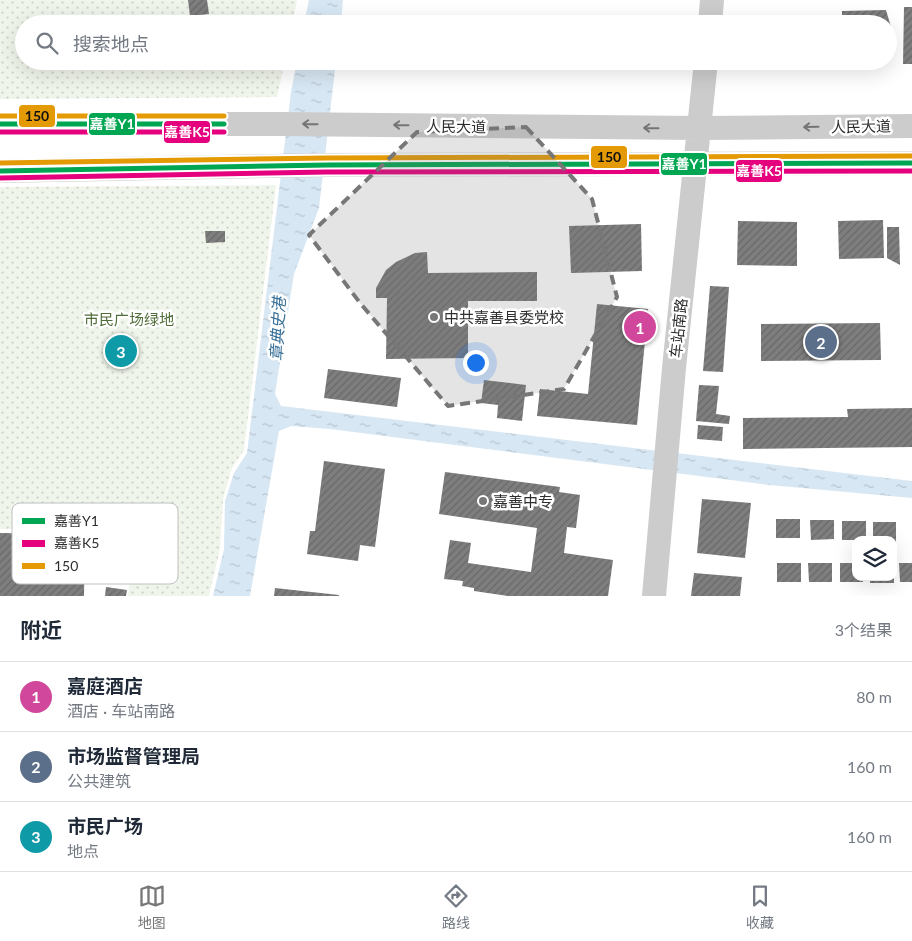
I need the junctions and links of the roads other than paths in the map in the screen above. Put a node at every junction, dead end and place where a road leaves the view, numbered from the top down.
1 (712, 0) edge
2 (711, 15) edge
3 (705, 70) edge
4 (0, 124) edge
5 (912, 126) edge
6 (700, 128) junction
7 (912, 163) edge
8 (696, 164) junction
9 (0, 171) edge
10 (654, 596) edge

1 - 2 main road
3 - 6 main road, 车站南路
6 -> 4 main road, 人民大道
5 -> 6 main road, 人民大道
6 - 8 main road, 车站南路
7 - 8 main road
8 - 9 main road
8 - 10 main road, 车站南路

